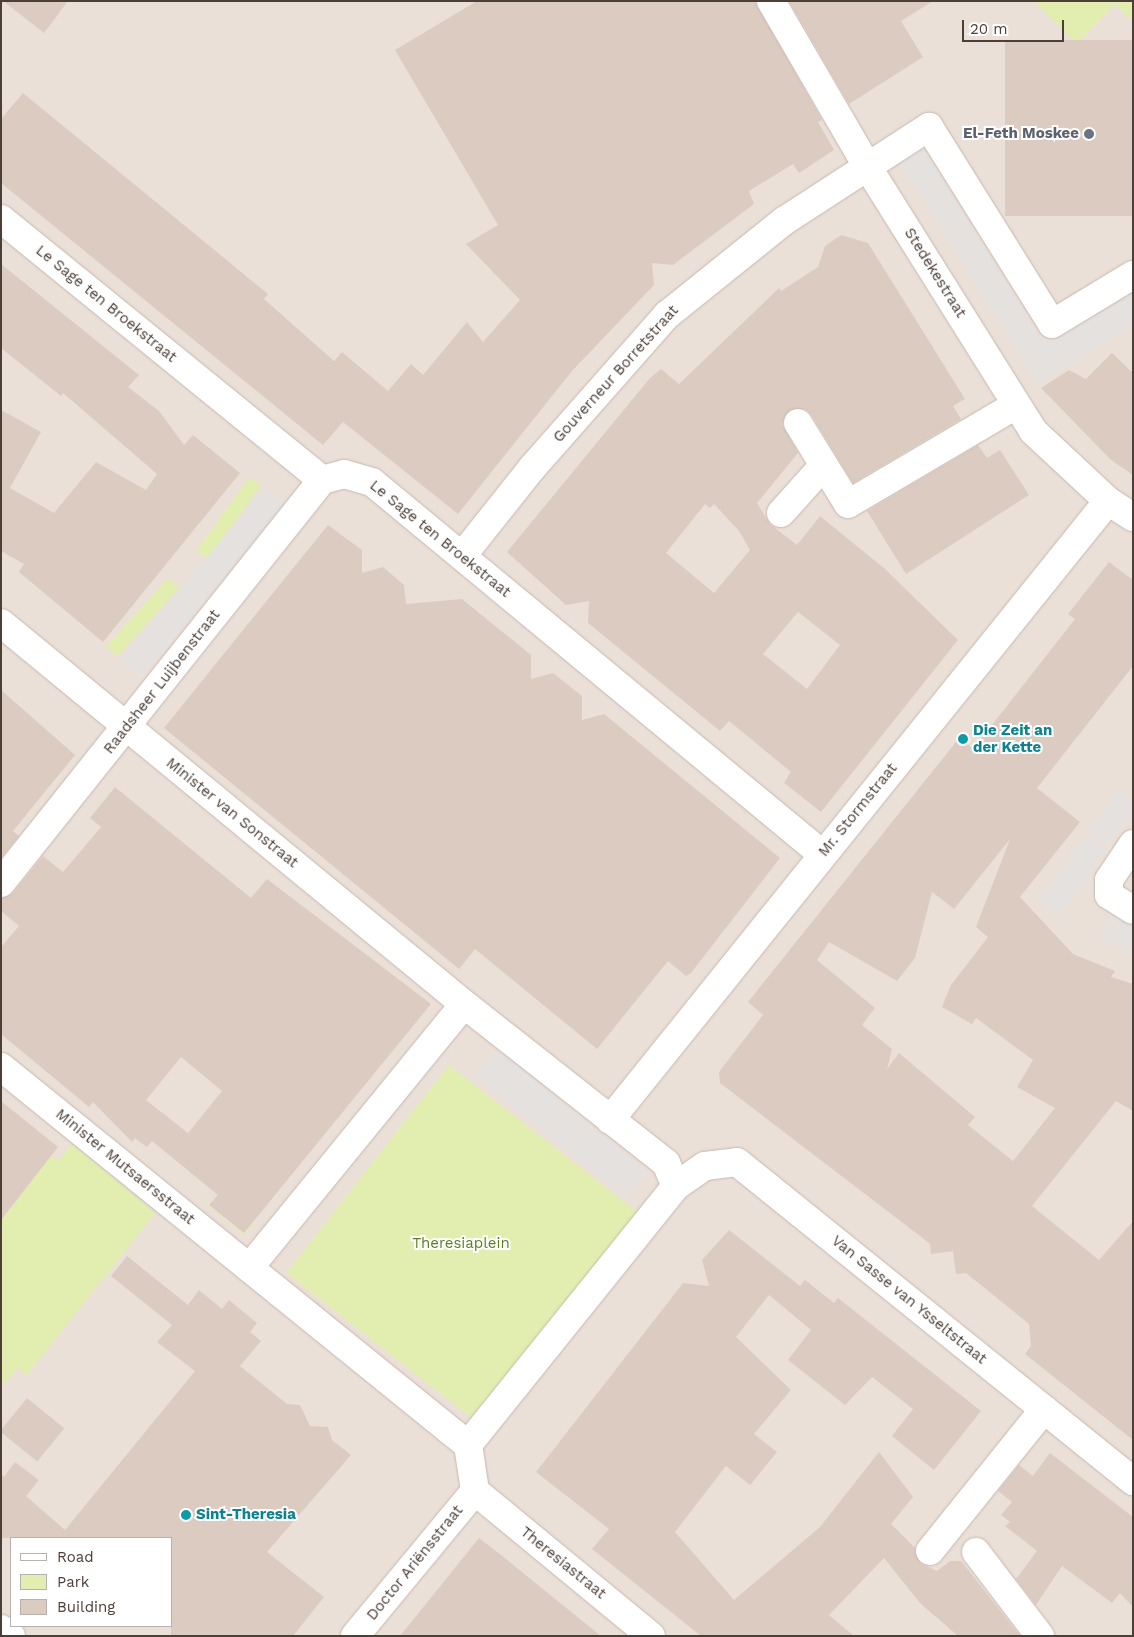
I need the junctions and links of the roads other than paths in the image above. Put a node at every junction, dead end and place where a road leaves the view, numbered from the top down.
1 (771, 1) edge
2 (867, 166) junction
3 (1, 219) edge
4 (1133, 275) edge
5 (1016, 405) junction
6 (798, 423) dead end
7 (824, 465) junction
8 (322, 480) junction
9 (1108, 501) junction
10 (781, 513) dead end
11 (1133, 517) edge
12 (462, 556) junction
13 (1, 622) edge
14 (127, 727) junction
15 (1133, 844) edge
16 (822, 854) junction
17 (1, 882) edge
18 (1133, 910) edge
19 (464, 1004) junction
20 (1, 1067) edge
21 (610, 1120) junction
22 (676, 1186) junction
23 (249, 1268) junction
24 (1044, 1409) junction
25 (468, 1445) junction
26 (1133, 1482) edge
27 (474, 1491) junction
28 (930, 1551) dead end
29 (976, 1552) dead end
30 (1, 1629) edge
31 (11, 1636) edge
32 (355, 1636) edge
33 (651, 1636) edge
34 (1040, 1636) edge

1 - 2 street, Stedekestraat
2 - 4 street, Gouverneur Borretstraat
2 - 5 street, Stedekestraat
2 - 12 street, Gouverneur Borretstraat
3 - 8 street, Le Sage ten Broekstraat
5 - 7 street
5 - 9 street, Stedekestraat
6 - 7 street
7 - 10 street
8 - 12 street, Le Sage ten Broekstraat
8 - 14 street, Raadsheer Luijbenstraat
9 - 11 street, Stedekestraat
9 - 16 street, Mr. Stormstraat
12 - 16 street, Le Sage ten Broekstraat
13 - 14 street, Minister van Sonstraat
14 - 17 street, Raadsheer Luijbenstraat
14 - 19 street, Minister van Sonstraat
15 - 18 street
16 - 21 street, Mr. Stormstraat
19 - 21 street
19 - 23 street
20 - 23 street, Minister Mutsaersstraat
21 - 22 street
22 - 24 street, Van Sasse van Ysseltstraat
22 - 25 street
23 - 25 street
24 - 26 street, Van Sasse van Ysseltstraat
24 - 28 street
25 - 27 street
27 - 32 street, Doctor Ariënsstraat
27 - 33 street, Theresiastraat
29 - 34 street
30 - 31 street

